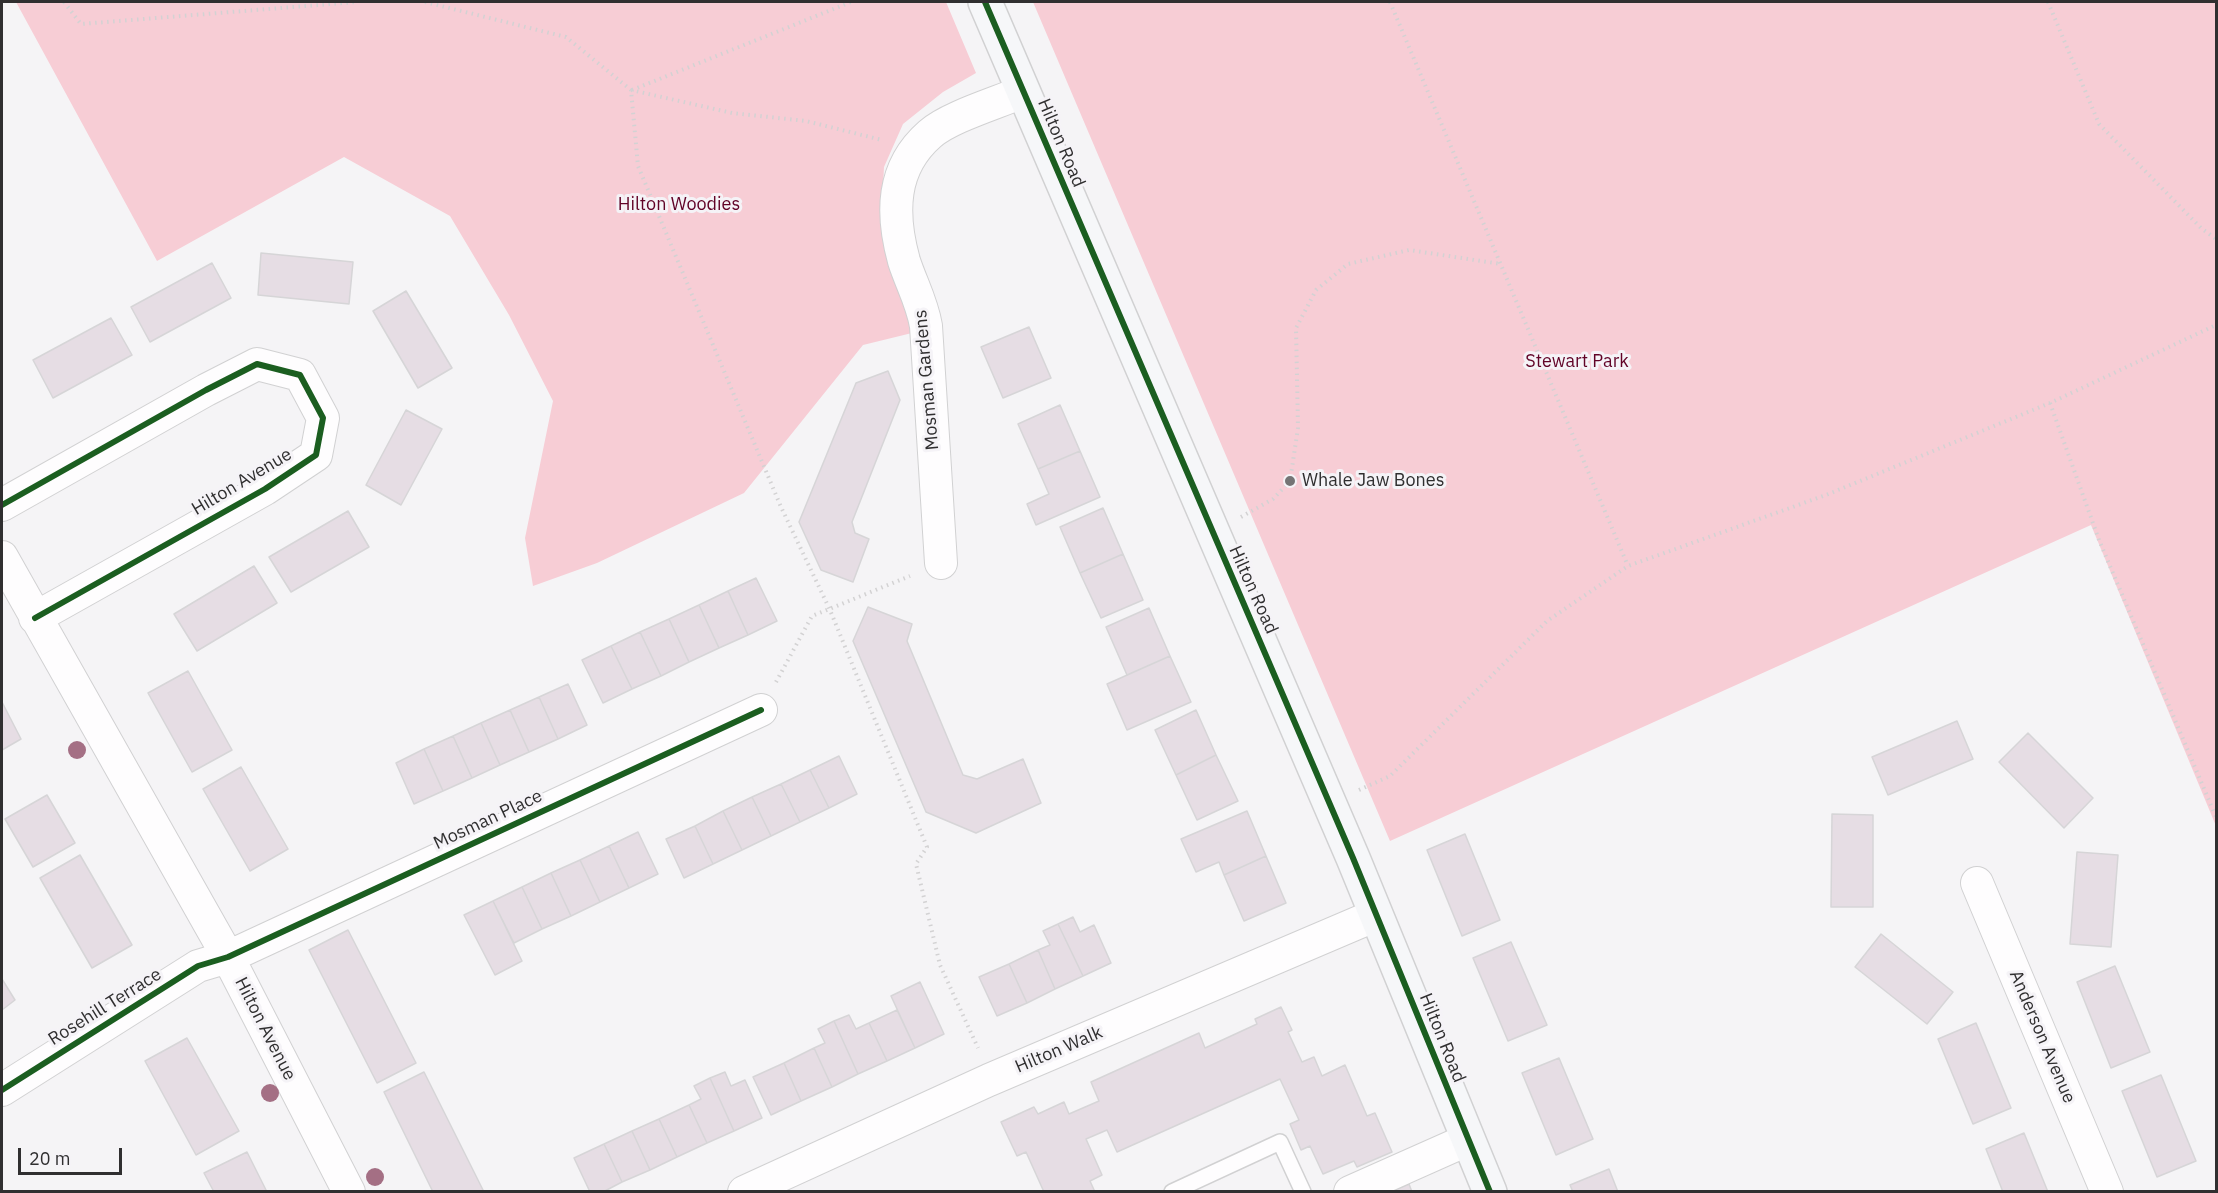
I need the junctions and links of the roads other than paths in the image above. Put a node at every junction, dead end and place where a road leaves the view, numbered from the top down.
1 (985, 2) edge
2 (1022, 92) junction
3 (2, 506) edge
4 (2, 557) edge
5 (941, 563) road end
6 (35, 618) junction
7 (760, 710) road end
8 (1977, 883) dead end
9 (1376, 915) junction
10 (228, 957) junction
11 (2, 1090) edge
12 (1467, 1140) junction
13 (349, 1191) edge
14 (744, 1191) edge
15 (1172, 1191) edge
16 (1303, 1191) edge
17 (1350, 1191) edge
18 (1490, 1191) edge
19 (2107, 1191) edge

1 - 2 street, Hilton Road
2 - 5 street, Mosman Gardens
2 - 9 street, Hilton Road
3 - 6 street, Hilton Avenue
4 - 6 street, Hilton Avenue
6 - 10 street, Hilton Avenue
7 - 10 street, Mosman Place
8 - 19 street, Anderson Avenue
9 - 12 street, Hilton Road
9 - 14 street, Hilton Walk
10 - 11 street, Rosehill Terrace
10 - 13 street, Hilton Avenue
12 - 17 street
12 - 18 street, Hilton Road
15 - 16 lane

